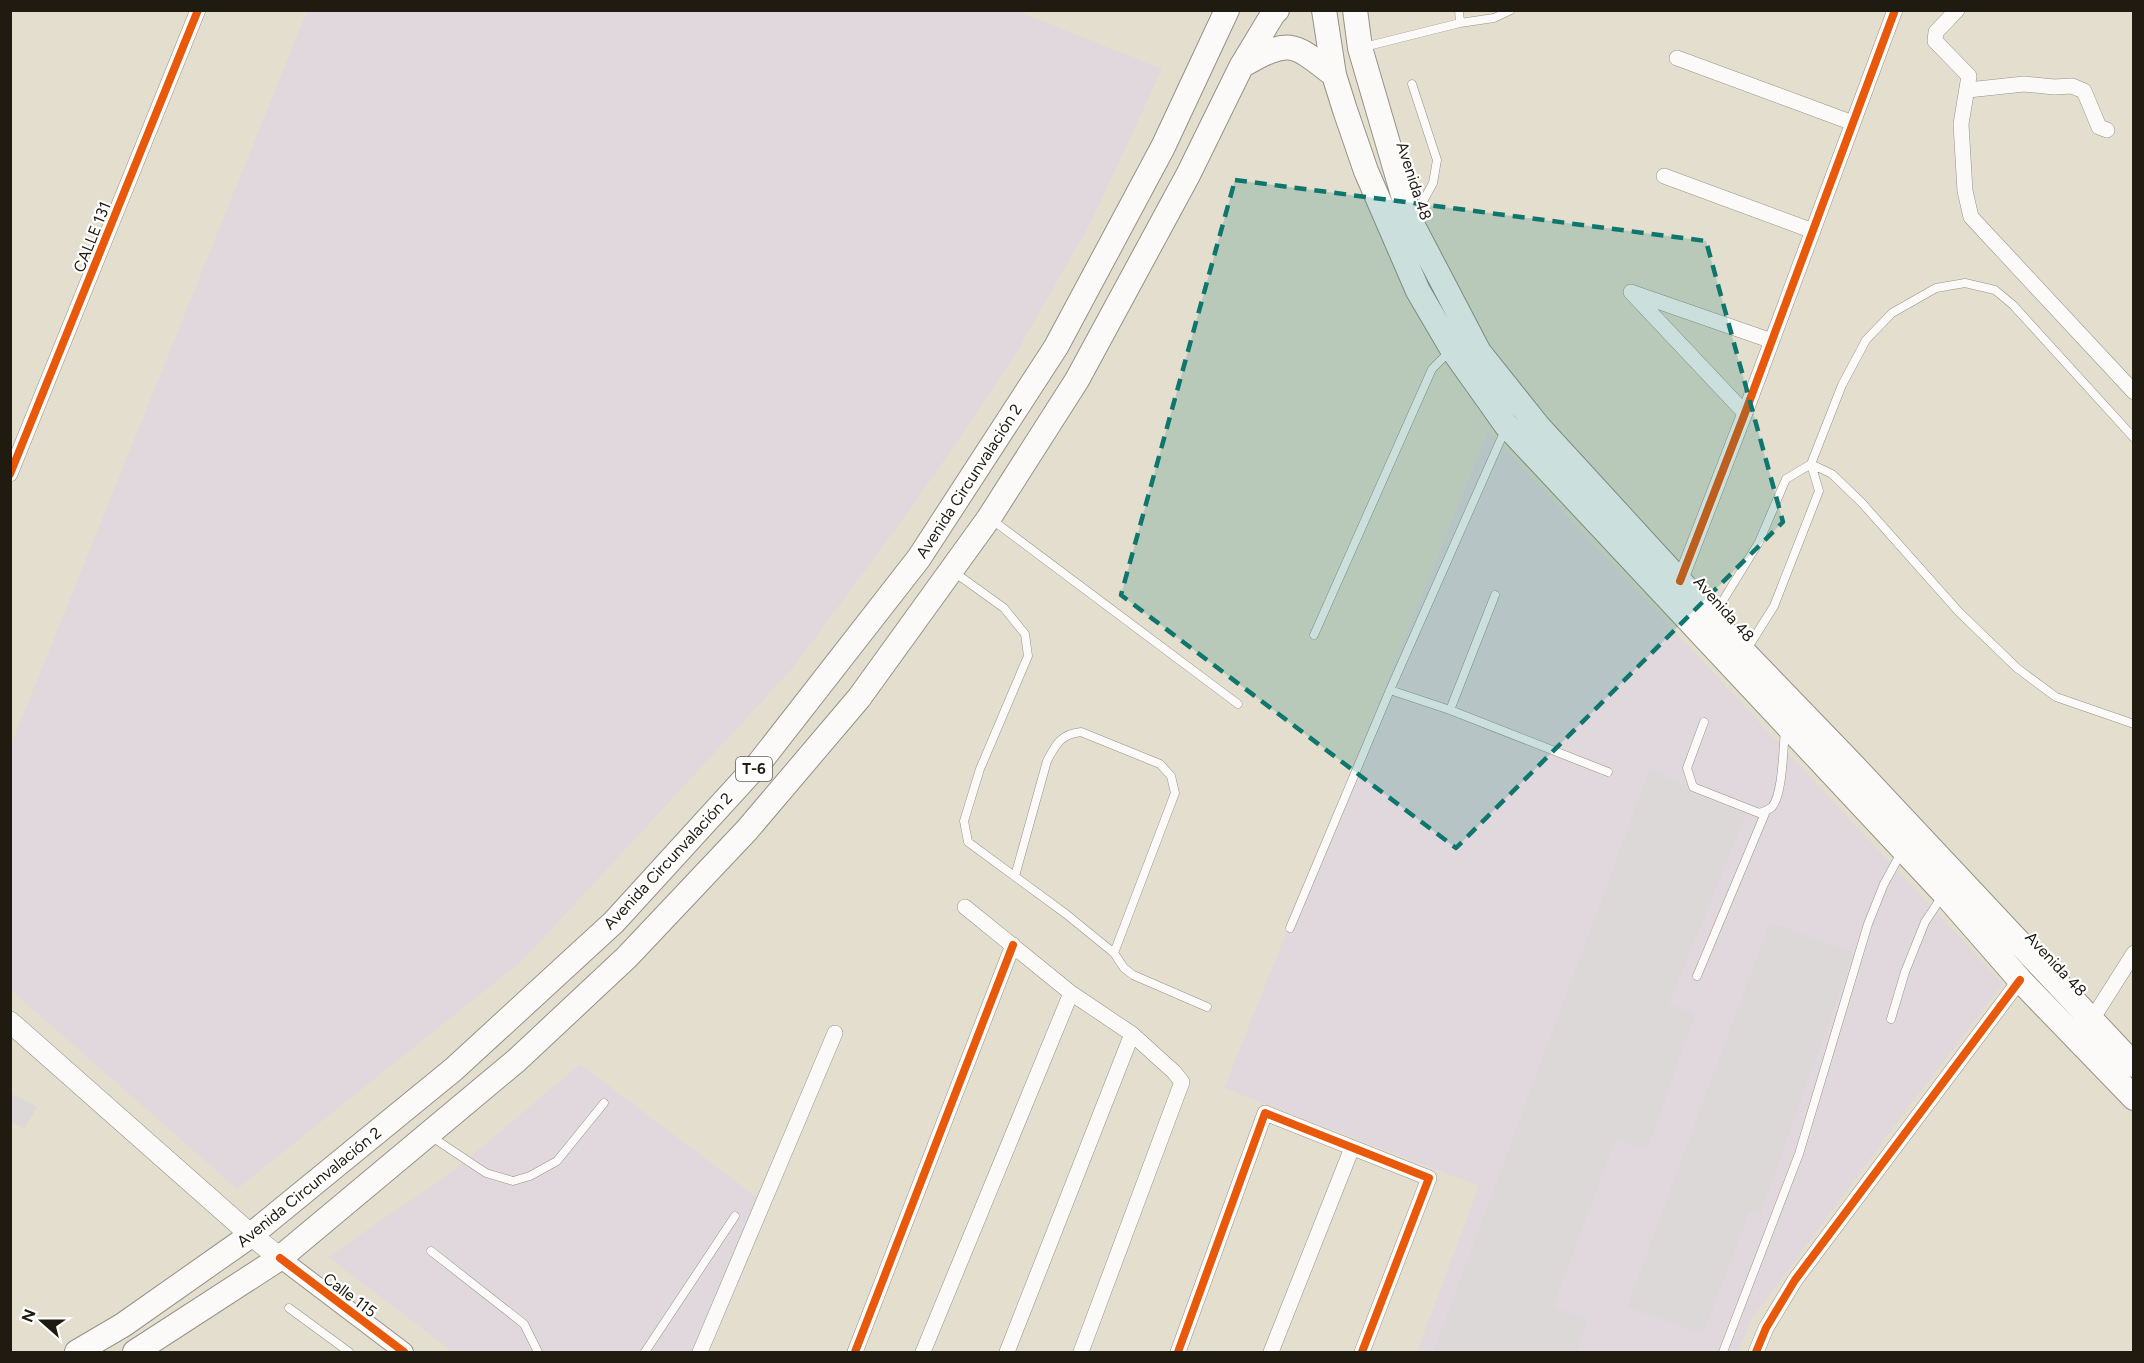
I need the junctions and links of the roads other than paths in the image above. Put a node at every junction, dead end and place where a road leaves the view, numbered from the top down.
1 (198, 10) edge
2 (1227, 10) edge
3 (1277, 10) edge
4 (1324, 10) edge
5 (1355, 10) edge
6 (1459, 10) edge
7 (1510, 10) edge
8 (1957, 10) edge
9 (1891, 12) edge
10 (1460, 23) junction
11 (1360, 48) junction
12 (1677, 58) dead end
13 (1241, 66) junction
14 (1334, 75) junction
15 (1412, 84) dead end
16 (1968, 90) junction
17 (1853, 123) junction
18 (2106, 130) dead end
19 (1664, 176) dead end
20 (1411, 222) junction
21 (1813, 231) junction
22 (1772, 341) junction
23 (1452, 349) junction
24 (2133, 392) edge
25 (1745, 413) junction
26 (1506, 425) junction
27 (2133, 438) edge
28 (1811, 464) junction
29 (10, 474) edge
30 (989, 518) junction
31 (953, 571) junction
32 (1680, 580) junction
33 (1495, 595) dead end
34 (1712, 619) junction
35 (1314, 635) dead end
36 (1745, 653) junction
37 (1390, 690) junction
38 (1238, 704) dead end
39 (1450, 710) junction
40 (1704, 722) dead end
41 (2133, 724) edge
42 (1786, 726) junction
43 (1608, 772) dead end
44 (1766, 811) junction
45 (1903, 849) junction
46 (1014, 876) junction
47 (1944, 893) junction
48 (965, 906) dead end
49 (1290, 928) dead end
50 (1013, 945) junction
51 (1114, 953) junction
52 (2133, 953) edge
53 (1697, 976) dead end
54 (2020, 980) junction
55 (1071, 993) junction
56 (1207, 1007) dead end
57 (1891, 1019) dead end
58 (2091, 1021) junction
59 (10, 1022) edge
60 (835, 1033) dead end
61 (1132, 1034) junction
62 (2133, 1065) edge
63 (2133, 1098) edge
64 (604, 1103) dead end
65 (428, 1135) junction
66 (1352, 1148) junction
67 (735, 1215) dead end
68 (251, 1235) junction
69 (432, 1251) dead end
70 (280, 1258) junction
71 (289, 1308) dead end
72 (397, 1351) edge
73 (77, 1353) edge
74 (135, 1353) edge
75 (349, 1353) edge
76 (537, 1353) edge
77 (645, 1353) edge
78 (700, 1353) edge
79 (855, 1353) edge
80 (923, 1353) edge
81 (1007, 1353) edge
82 (1081, 1353) edge
83 (1178, 1353) edge
84 (1270, 1353) edge
85 (1362, 1353) edge
86 (1723, 1353) edge
87 (1756, 1353) edge

1 - 29 street, CALLE 131
2 - 68 highway, Avenida Circunvalación 2 / T-6
3 - 13 highway, Avenida Circunvalación 2 / T-6
4 - 14 highway, Avenida 48
5 - 11 highway, Avenida 48
6 - 10 lane
7 - 10 lane
8 - 16 street
9 - 17 street
10 - 11 lane
11 - 20 highway, Avenida 48
12 - 17 street
13 - 14 highway
13 - 30 highway, Avenida Circunvalación 2 / T-6
14 - 23 highway, Avenida 48
15 - 20 lane
16 - 18 street
16 - 24 street
17 - 21 street
19 - 21 street
20 - 32 highway, Avenida 48
21 - 22 street
22 - 25 street
22 - 25 street
23 - 26 highway, Avenida 48
23 - 35 lane
25 - 32 street
26 - 37 lane
26 - 42 highway, Avenida 48
27 - 28 lane
28 - 34 lane
28 - 36 lane
28 - 41 lane
30 - 31 highway, Avenida Circunvalación 2 / T-6
30 - 38 lane
31 - 46 lane
31 - 65 highway, Avenida Circunvalación 2 / T-6
32 - 34 highway, Avenida 48
33 - 39 lane
34 - 36 highway, Avenida 48
36 - 58 highway, Avenida 48
37 - 39 lane
37 - 49 lane
39 - 43 lane
40 - 44 lane
42 - 44 lane
42 - 45 highway, Avenida 48
44 - 53 lane
45 - 47 highway, Avenida 48
45 - 86 lane
46 - 51 lane
46 - 51 lane
47 - 54 highway, Avenida 48
47 - 57 lane
48 - 50 street
50 - 55 street
50 - 79 street
51 - 56 lane
52 - 58 street
54 - 63 highway, Avenida 48
54 - 87 street
55 - 61 street
55 - 80 street
58 - 62 highway, Avenida 48
59 - 68 main road, Calle 115
60 - 78 street
61 - 81 street
61 - 82 street
64 - 65 lane
65 - 70 highway, Avenida Circunvalación 2 / T-6
66 - 83 street
66 - 84 street
66 - 85 street
67 - 77 lane
68 - 70 main road, Calle 115
68 - 73 highway, Avenida Circunvalación 2 / T-6
69 - 76 lane
70 - 72 street, Calle 115
70 - 74 highway, Avenida Circunvalación 2 / T-6
71 - 75 lane

